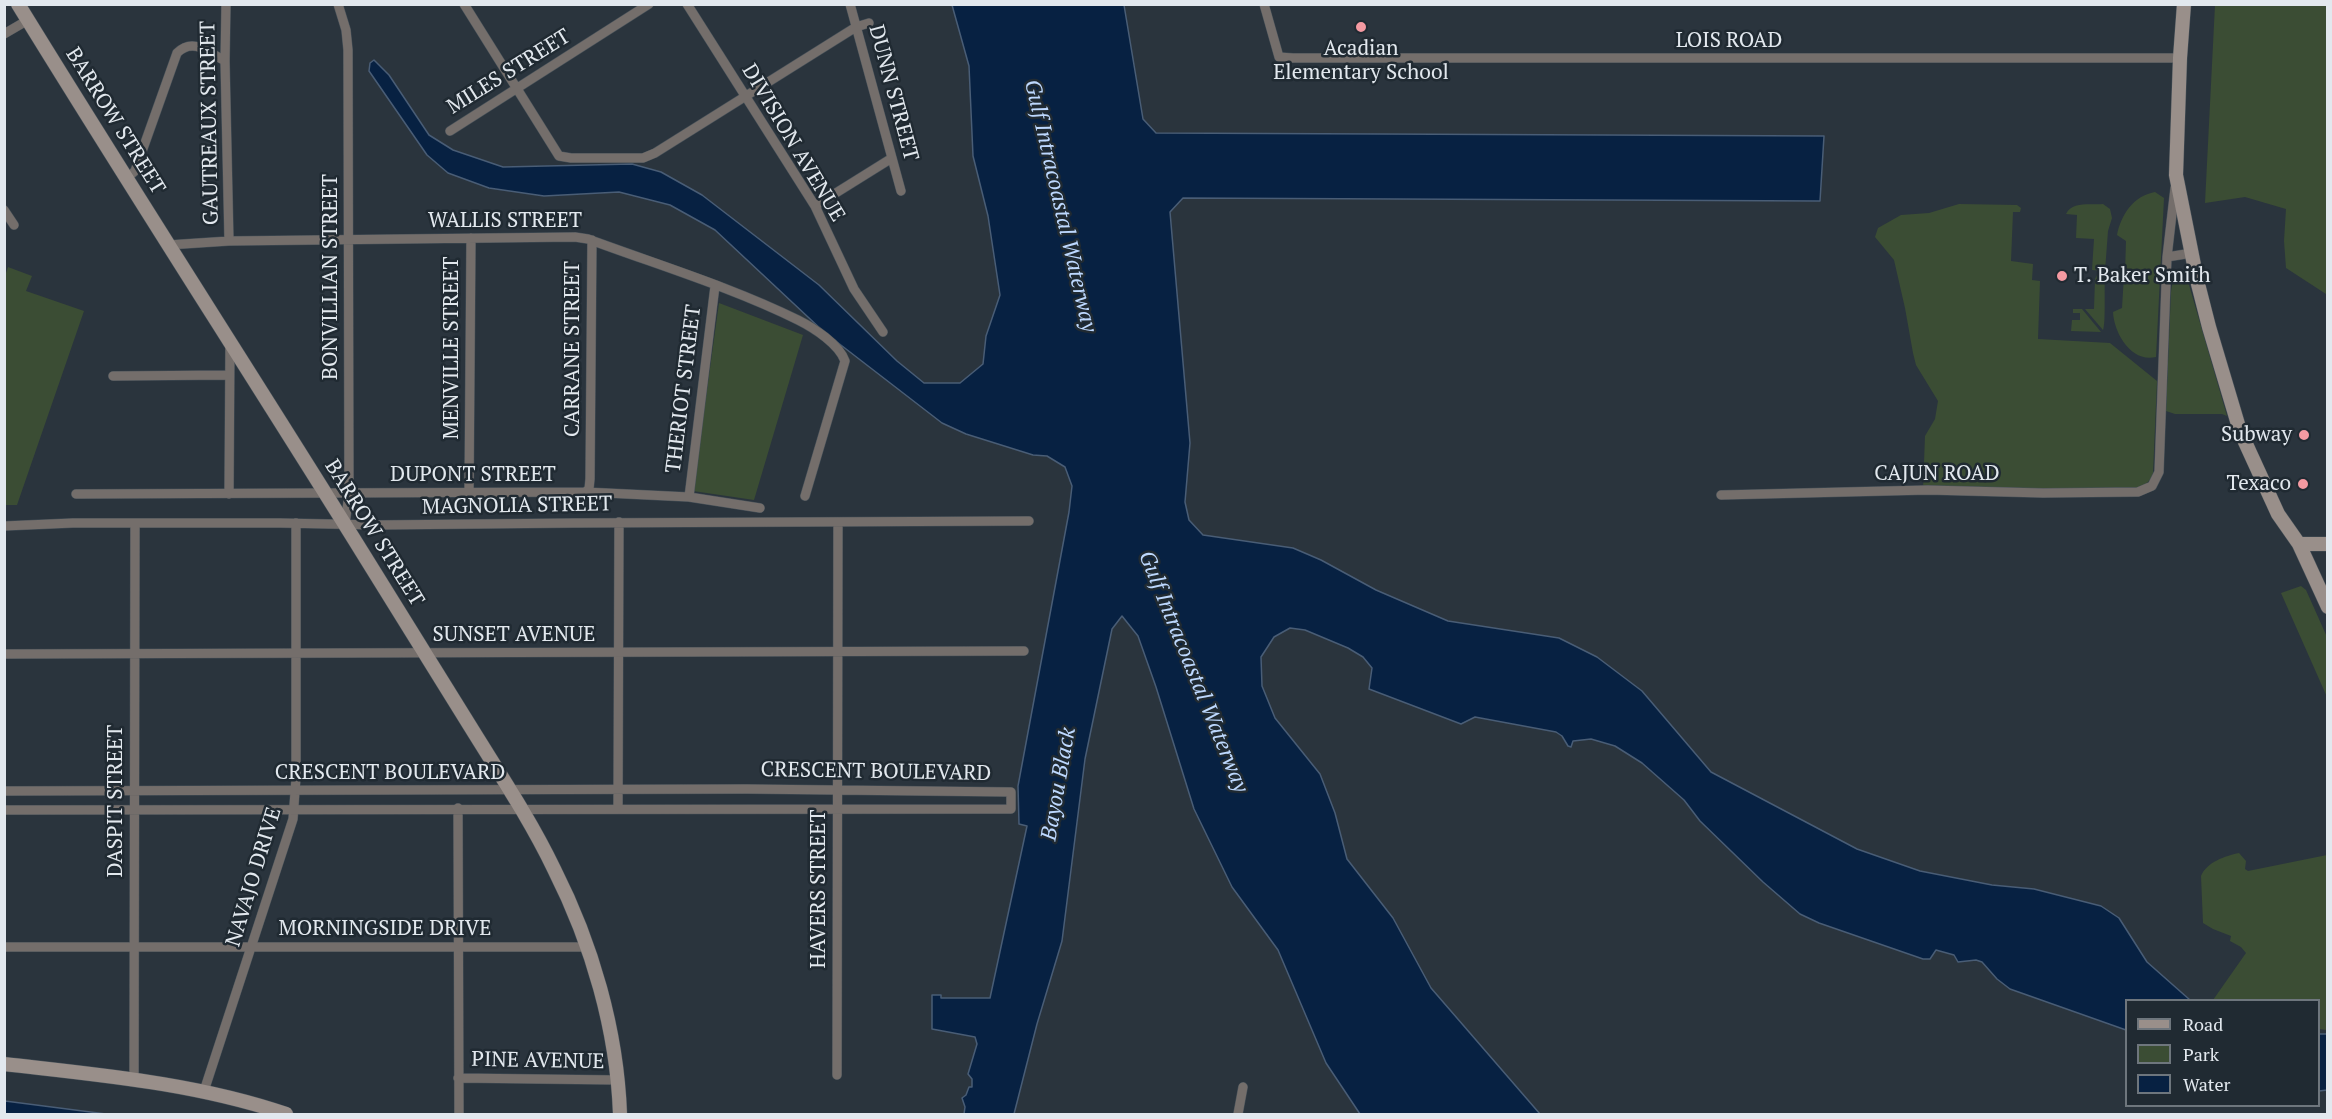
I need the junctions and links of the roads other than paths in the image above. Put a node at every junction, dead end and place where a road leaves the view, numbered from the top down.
1 (18, 4) edge
2 (226, 4) edge
3 (338, 4) edge
4 (464, 4) edge
5 (649, 4) edge
6 (687, 4) edge
7 (850, 4) edge
8 (1264, 4) edge
9 (2184, 4) edge
10 (28, 20) junction
11 (869, 23) dead end
12 (856, 27) junction
13 (4, 34) edge
14 (2180, 58) junction
15 (225, 62) junction
16 (517, 89) junction
17 (744, 97) junction
18 (450, 131) dead end
19 (892, 158) junction
20 (2176, 175) junction
21 (126, 179) junction
22 (901, 191) dead end
23 (815, 206) junction
24 (4, 210) edge
25 (14, 225) dead end
26 (471, 238) junction
27 (350, 239) junction
28 (591, 240) junction
29 (229, 241) junction
30 (168, 246) junction
31 (2192, 253) junction
32 (2167, 257) junction
33 (715, 286) junction
34 (883, 332) dead end
35 (230, 343) junction
36 (229, 375) junction
37 (113, 376) dead end
38 (585, 492) junction
39 (326, 493) junction
40 (349, 493) junction
41 (469, 493) junction
42 (76, 494) dead end
43 (229, 494) junction
44 (1721, 495) dead end
45 (805, 496) dead end
46 (689, 497) junction
47 (760, 508) dead end
48 (1029, 521) dead end
49 (619, 522) junction
50 (838, 522) junction
51 (135, 523) junction
52 (296, 524) junction
53 (345, 525) junction
54 (4, 526) edge
55 (2299, 544) junction
56 (2328, 544) edge
57 (2328, 607) edge
58 (1024, 651) dead end
59 (619, 652) junction
60 (838, 652) junction
61 (296, 653) junction
62 (424, 653) junction
63 (4, 654) edge
64 (134, 654) junction
65 (618, 790) junction
66 (837, 790) junction
67 (4, 791) edge
68 (134, 791) junction
69 (296, 791) junction
70 (510, 791) junction
71 (458, 808) junction
72 (520, 808) junction
73 (618, 808) junction
74 (837, 808) junction
75 (134, 809) junction
76 (294, 809) junction
77 (4, 810) edge
78 (4, 947) edge
79 (134, 947) junction
80 (251, 947) junction
81 (458, 947) junction
82 (586, 947) junction
83 (4, 1064) edge
84 (837, 1075) dead end
85 (458, 1078) junction
86 (134, 1079) junction
87 (617, 1080) junction
88 (1243, 1086) dead end
89 (204, 1091) junction
90 (286, 1114) edge
91 (459, 1114) edge
92 (620, 1114) edge
93 (1238, 1114) edge

1 - 10 main road, BARROW STREET
2 - 15 street, GAUTREAUX STREET
3 - 27 street, BONVILLIAN STREET
4 - 16 street
5 - 16 street, MILES STREET
6 - 17 street, DIVISION AVENUE
7 - 12 street, DUNN STREET
8 - 14 street, LOIS ROAD
9 - 14 main road
10 - 13 street
10 - 21 main road, BARROW STREET
11 - 12 street
12 - 17 street
12 - 19 street, DUNN STREET
14 - 20 main road
15 - 21 street
15 - 29 street, GAUTREAUX STREET
16 - 17 street
16 - 18 street, MILES STREET
17 - 23 street, DIVISION AVENUE
19 - 22 street, DUNN STREET
19 - 23 street
20 - 31 main road
20 - 32 street
21 - 30 main road, BARROW STREET
23 - 34 street, DIVISION AVENUE
24 - 25 street
26 - 27 street, WALLIS STREET
26 - 28 street, WALLIS STREET
26 - 41 street, MENVILLE STREET
27 - 29 street, WALLIS STREET
27 - 40 street, BONVILLIAN STREET
28 - 33 street, WALLIS STREET
28 - 38 street, CARRANE STREET
29 - 30 street, WALLIS STREET
30 - 35 main road, BARROW STREET
31 - 32 street
31 - 55 main road
32 - 44 street, CAJUN ROAD
33 - 45 street, WALLIS STREET
33 - 46 street, THERIOT STREET
35 - 36 street
35 - 39 main road, BARROW STREET
36 - 37 street
36 - 43 street
38 - 41 street, DUPONT STREET
38 - 46 street, DUPONT STREET
39 - 40 street, DUPONT STREET
39 - 43 street, DUPONT STREET
39 - 53 main road, BARROW STREET
40 - 41 street, DUPONT STREET
40 - 53 street, BONVILLIAN STREET
42 - 43 street, DUPONT STREET
46 - 47 street, DUPONT STREET
48 - 50 street, MAGNOLIA STREET
49 - 50 street, MAGNOLIA STREET
49 - 53 street, MAGNOLIA STREET
49 - 59 street
50 - 60 street, HAVERS STREET
51 - 52 street, MAGNOLIA STREET
51 - 54 street, MAGNOLIA STREET
51 - 64 street, DASPIT STREET
52 - 53 street, MAGNOLIA STREET
52 - 61 street, NAVAJO DRIVE
53 - 62 main road, BARROW STREET
55 - 56 main road
55 - 57 main road
58 - 60 street, SUNSET AVENUE
59 - 60 street, SUNSET AVENUE
59 - 62 street, SUNSET AVENUE
59 - 65 street
60 - 66 street, HAVERS STREET
61 - 62 street, SUNSET AVENUE
61 - 64 street, SUNSET AVENUE
61 - 69 street, NAVAJO DRIVE
62 - 70 main road, BARROW STREET
63 - 64 street, SUNSET AVENUE
64 - 68 street, DASPIT STREET
65 - 66 street, CRESCENT BOULEVARD
65 - 70 street, CRESCENT BOULEVARD
65 - 73 street
66 - 74 street, HAVERS STREET
66 - 74 street, CRESCENT BOULEVARD
67 - 68 street, CRESCENT BOULEVARD
68 - 69 street, CRESCENT BOULEVARD
68 - 75 street, DASPIT STREET
69 - 70 street, CRESCENT BOULEVARD
69 - 76 street, NAVAJO DRIVE
70 - 72 main road, BARROW STREET
71 - 72 street, CRESCENT BOULEVARD
71 - 76 street, CRESCENT BOULEVARD
71 - 81 street
72 - 73 street, CRESCENT BOULEVARD
72 - 82 main road, BARROW STREET
73 - 74 street, CRESCENT BOULEVARD
74 - 84 street, HAVERS STREET
75 - 76 street, CRESCENT BOULEVARD
75 - 77 street, CRESCENT BOULEVARD
75 - 79 street, DASPIT STREET
76 - 80 street, NAVAJO DRIVE
78 - 79 street, MORNINGSIDE DRIVE
79 - 80 street, MORNINGSIDE DRIVE
79 - 86 street, DASPIT STREET
80 - 81 street, MORNINGSIDE DRIVE
80 - 89 street, NAVAJO DRIVE
81 - 82 street, MORNINGSIDE DRIVE
81 - 85 street
82 - 87 main road, BARROW STREET
83 - 86 main road
85 - 87 street, PINE AVENUE
85 - 91 street
86 - 89 main road
87 - 92 main road, BARROW STREET
88 - 93 street
89 - 90 main road

